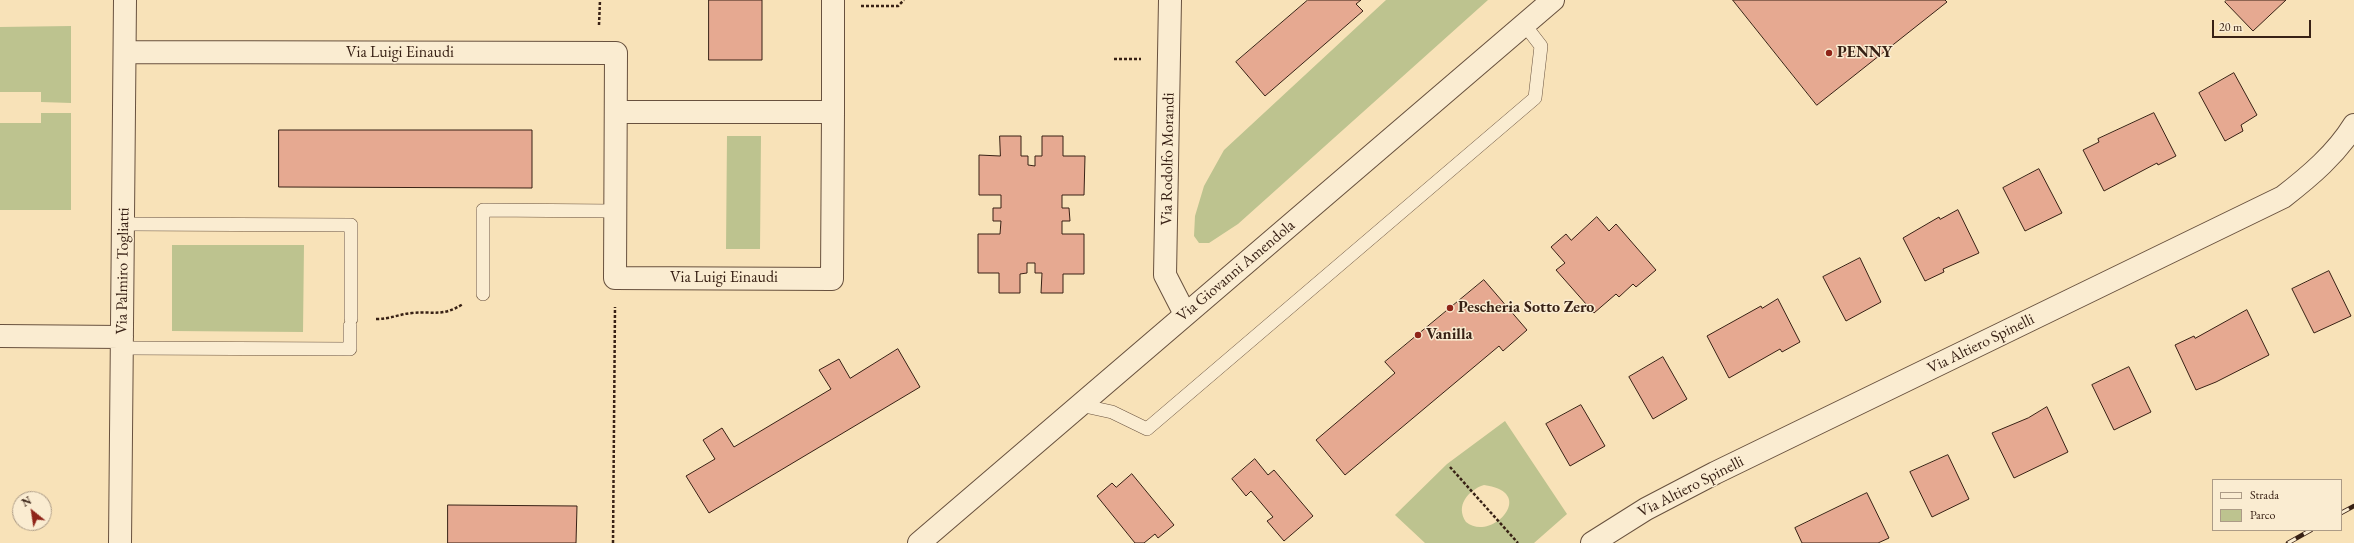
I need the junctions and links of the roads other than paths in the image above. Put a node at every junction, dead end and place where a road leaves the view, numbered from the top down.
1 (125, 0) edge
2 (1170, 0) edge
3 (1553, 0) edge
4 (833, 3) edge
5 (1524, 24) junction
6 (125, 52) junction
7 (616, 112) junction
8 (833, 112) junction
9 (2354, 125) edge
10 (616, 211) junction
11 (123, 224) junction
12 (483, 294) road end
13 (1185, 314) junction
14 (0, 336) edge
15 (122, 343) junction
16 (1080, 405) junction
17 (120, 543) edge
18 (919, 543) edge
19 (1592, 543) edge

1 - 6 street, Via Palmiro Togliatti
2 - 13 street, Via Rodolfo Morandi
3 - 5 street, Via Giovanni Amendola
4 - 8 street, Via Luigi Einaudi
5 - 13 street, Via Giovanni Amendola
5 - 16 lane
6 - 7 street, Via Luigi Einaudi
6 - 11 street, Via Palmiro Togliatti
7 - 8 street
7 - 10 street, Via Luigi Einaudi
8 - 10 street, Via Luigi Einaudi
9 - 19 street, Via Altiero Spinelli
10 - 12 lane
11 - 15 street, Via Palmiro Togliatti
11 - 15 lane
13 - 16 street, Via Giovanni Amendola
14 - 15 street
15 - 17 street, Via Palmiro Togliatti
16 - 18 street, Via Giovanni Amendola

